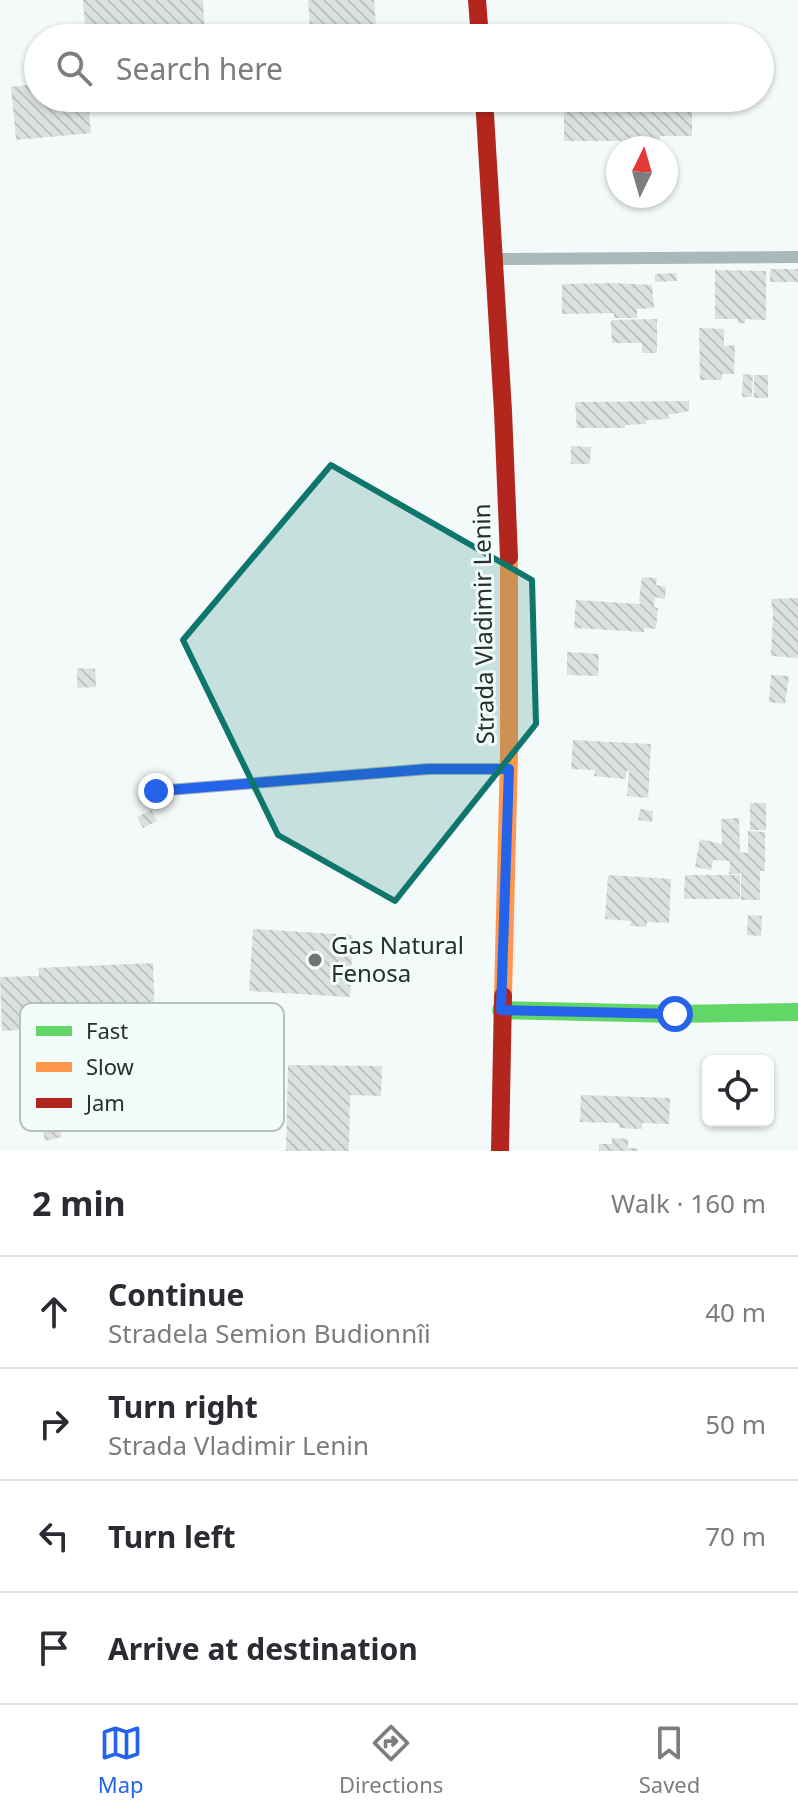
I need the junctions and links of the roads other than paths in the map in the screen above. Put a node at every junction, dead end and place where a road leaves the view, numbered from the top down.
1 (477, 0) edge
2 (479, 24) edge
3 (485, 112) edge
4 (798, 257) edge
5 (495, 259) junction
6 (509, 769) junction
7 (156, 791) dead end
8 (501, 1010) junction
9 (798, 1012) edge
10 (500, 1151) edge

1 - 2 main road
3 - 5 main road, Strada Vladimir Lenin
4 - 5 lane
5 - 6 main road, Strada Vladimir Lenin
6 - 7 lane
6 - 8 main road, Strada Vladimir Lenin
8 - 9 main road
8 - 10 main road, Strada Vladimir Lenin

